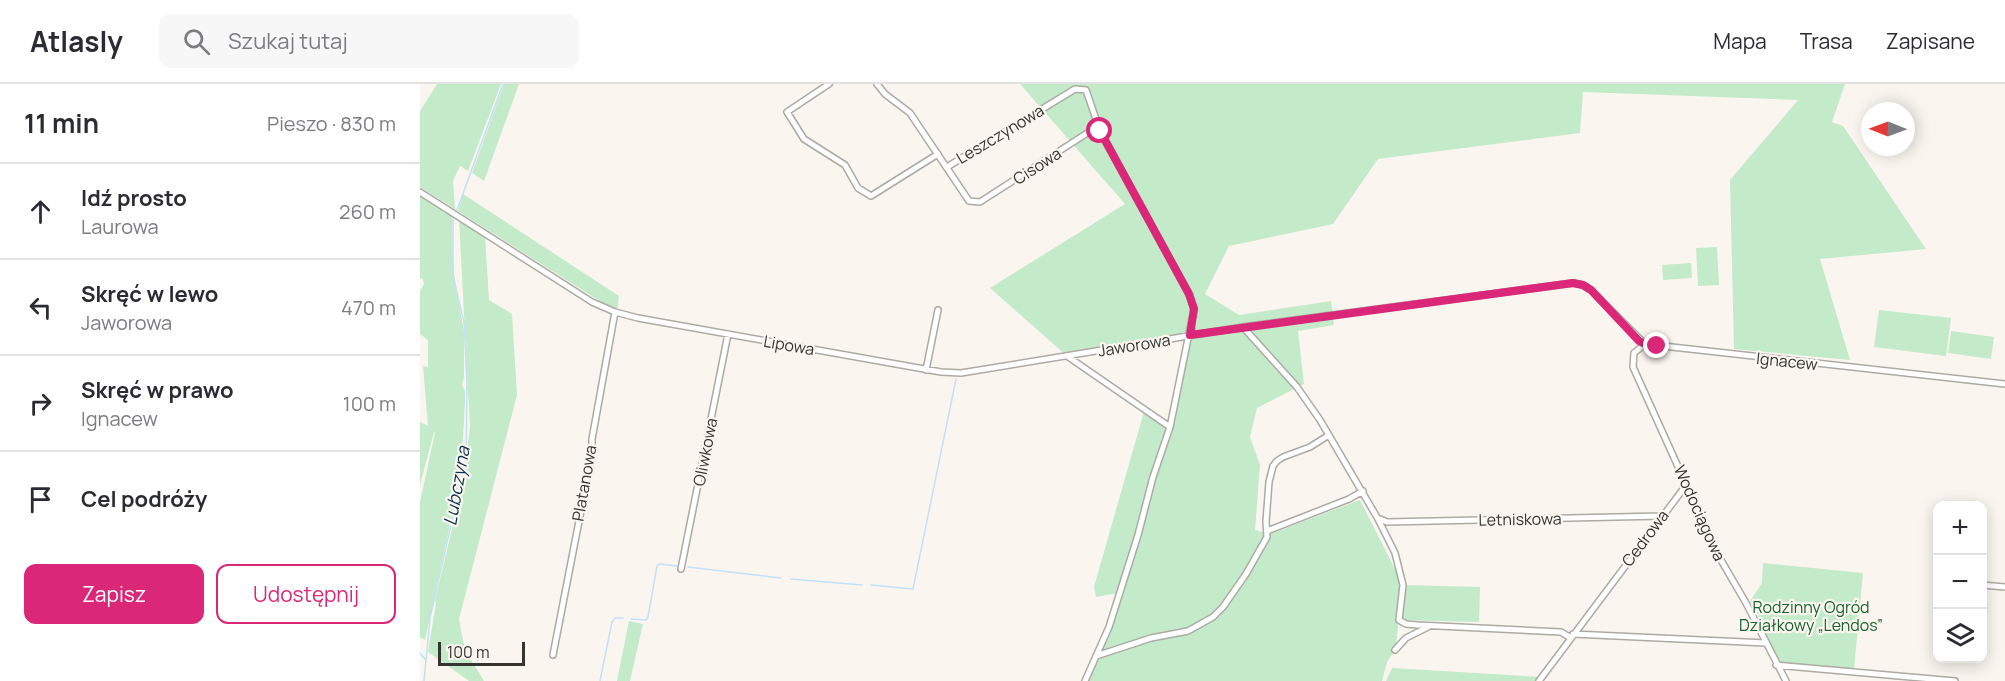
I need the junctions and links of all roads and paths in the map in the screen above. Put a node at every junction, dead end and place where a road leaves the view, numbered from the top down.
1 (829, 84) edge
2 (877, 84) edge
3 (1100, 131) junction
4 (938, 154) junction
5 (947, 167) junction
6 (420, 192) edge
7 (938, 310) dead end
8 (615, 312) junction
9 (1243, 327) junction
10 (728, 334) junction
11 (1190, 335) junction
12 (1645, 344) junction
13 (1067, 356) junction
14 (926, 370) junction
15 (2005, 384) edge
16 (1170, 427) junction
17 (1329, 435) junction
18 (1687, 484) junction
19 (1363, 491) junction
20 (1662, 516) junction
21 (1378, 519) junction
22 (1267, 531) junction
23 (681, 569) dead end
24 (1987, 585) edge
25 (2005, 587) edge
26 (1432, 626) junction
27 (1572, 636) junction
28 (1766, 643) junction
29 (1395, 650) dead end
30 (553, 655) dead end
31 (1096, 657) junction
32 (1776, 665) junction
33 (1085, 681) edge
34 (1539, 681) edge
35 (1786, 681) edge
36 (1955, 681) edge

1 - 4 street
2 - 4 street
3 - 5 street, Cisowa
3 - 5 street, Leszczynowa
3 - 11 street
4 - 5 street
6 - 8 street, Lipowa
7 - 14 street
8 - 10 street, Lipowa
8 - 30 street, Platanowa
9 - 11 street, Jaworowa
9 - 12 street, Jaworowa
9 - 17 street
10 - 14 street, Lipowa
10 - 23 street, Oliwkowa
11 - 13 street, Jaworowa
11 - 16 street
12 - 15 street, Ignacew
12 - 18 street, Wodociągowa
13 - 14 street, Lipowa
13 - 16 street
16 - 31 street
17 - 19 street
17 - 22 street
18 - 20 street, Cedrowa
18 - 28 street, Wodociągowa
19 - 21 street
19 - 22 street
20 - 21 street, Letniskowa
20 - 27 street, Cedrowa
21 - 26 street
22 - 31 street
24 - 25 street
26 - 27 street
26 - 29 street
27 - 28 street
27 - 34 street, Cedrowa
28 - 32 street, Wodociągowa
31 - 33 street
32 - 35 street, Wodociągowa
32 - 36 street

